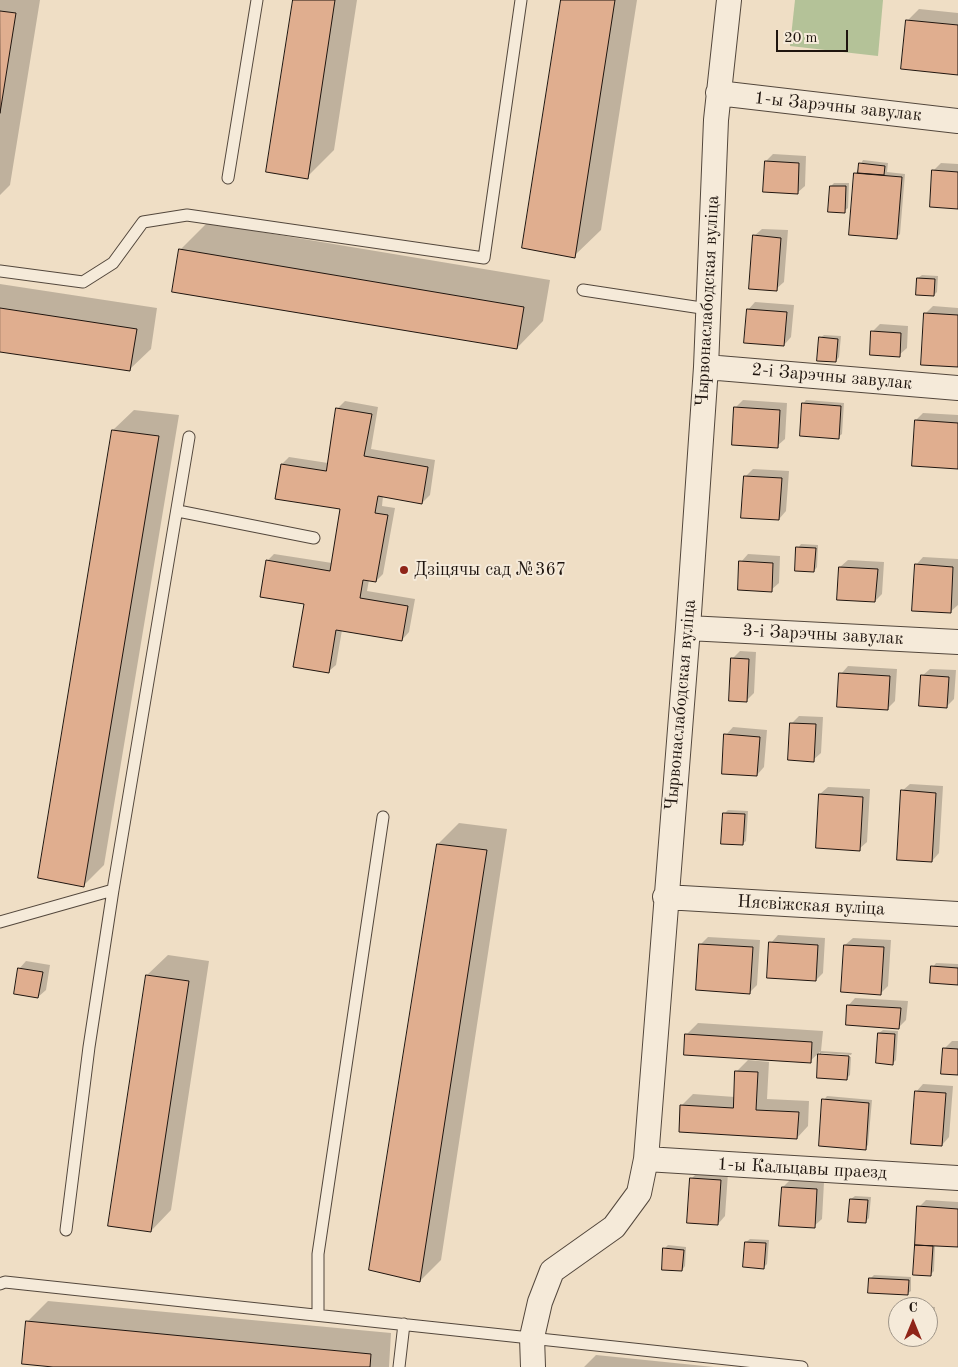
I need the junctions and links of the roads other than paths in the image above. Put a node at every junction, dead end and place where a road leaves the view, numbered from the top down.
1 (257, 0) edge
2 (521, 0) edge
3 (729, 0) edge
4 (718, 93) junction
5 (958, 121) edge
6 (228, 178) dead end
7 (0, 271) edge
8 (583, 290) dead end
9 (708, 309) junction
10 (706, 367) junction
11 (958, 388) edge
12 (189, 437) dead end
13 (178, 511) junction
14 (314, 538) dead end
15 (688, 628) junction
16 (958, 642) edge
17 (382, 817) dead end
18 (113, 890) junction
19 (665, 897) junction
20 (958, 914) edge
21 (0, 922) edge
22 (646, 1159) junction
23 (958, 1178) edge
24 (66, 1230) dead end
25 (0, 1284) edge
26 (318, 1315) junction
27 (404, 1324) junction
28 (532, 1337) junction
29 (399, 1367) edge
30 (533, 1367) edge
31 (802, 1367) edge

1 - 6 lane
2 - 7 lane
3 - 4 street, Чырвонаслабодская вуліца
4 - 5 street, 1-ы Зарэчны завулак
4 - 9 street, Чырвонаслабодская вуліца
8 - 9 lane
9 - 10 street, Чырвонаслабодская вуліца
10 - 11 street, 2-і Зарэчны завулак
10 - 15 street, Чырвонаслабодская вуліца
12 - 13 lane
13 - 14 lane
13 - 18 lane
15 - 16 street, 3-і Зарэчны завулак
15 - 19 street, Чырвонаслабодская вуліца
17 - 26 lane
18 - 21 lane
18 - 24 lane
19 - 20 street, Нясвіжская вуліца
19 - 22 street, Чырвонаслабодская вуліца
22 - 23 street, 1-ы Кальцавы праезд
22 - 28 street, Чырвонаслабодская вуліца
25 - 26 lane
26 - 27 lane
27 - 28 lane
27 - 29 lane
28 - 30 street, Чырвонаслабодская вуліца
28 - 31 lane

